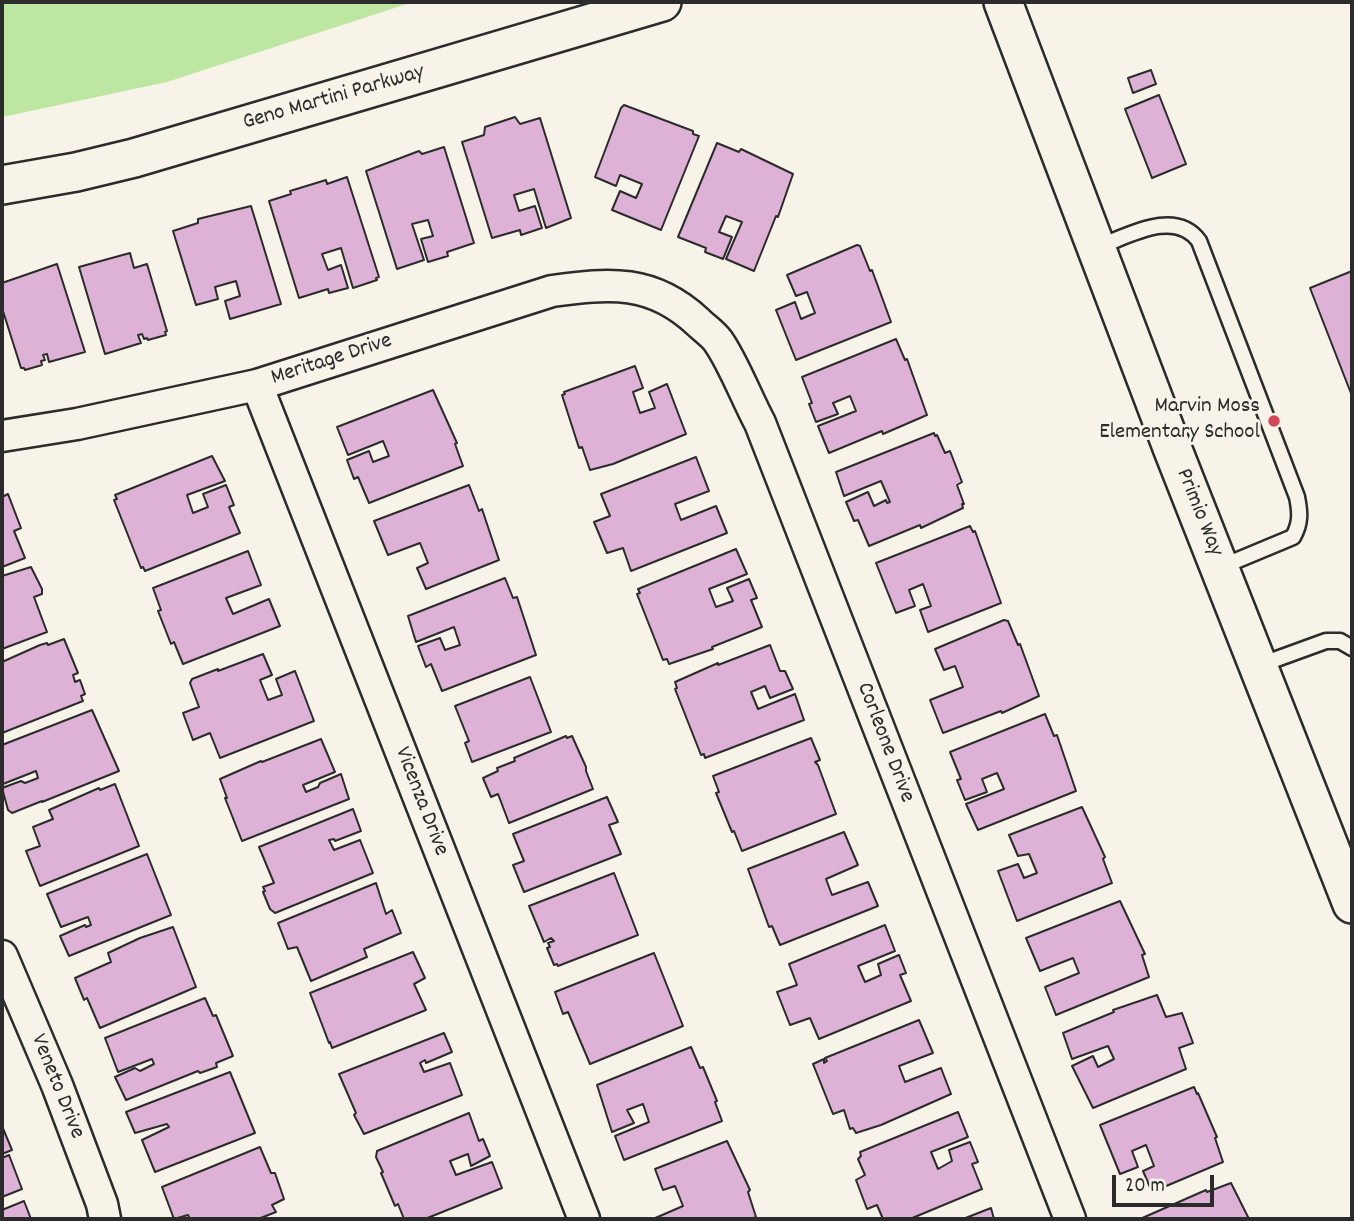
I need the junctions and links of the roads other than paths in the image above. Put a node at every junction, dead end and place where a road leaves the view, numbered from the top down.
1 (663, 2) edge
2 (1003, 2) edge
3 (2, 185) edge
4 (1097, 248) junction
5 (659, 295) joint
6 (257, 385) junction
7 (2, 436) edge
8 (1220, 567) junction
9 (1352, 649) edge
10 (1258, 666) junction
11 (1352, 904) edge
12 (2, 956) edge
13 (105, 1219) edge
14 (584, 1219) edge
15 (1070, 1219) edge

1 - 3 street, Geno Martini Parkway
2 - 4 street, Primio Way
4 - 8 street, Primio Way
4 - 8 lane
5 - 6 street, Meritage Drive
5 - 15 street, Corleone Drive
6 - 7 street, Meritage Drive
6 - 14 street, Vicenza Drive
8 - 10 street, Primio Way
9 - 10 lane
10 - 11 street, Primio Way
12 - 13 street, Veneto Drive

